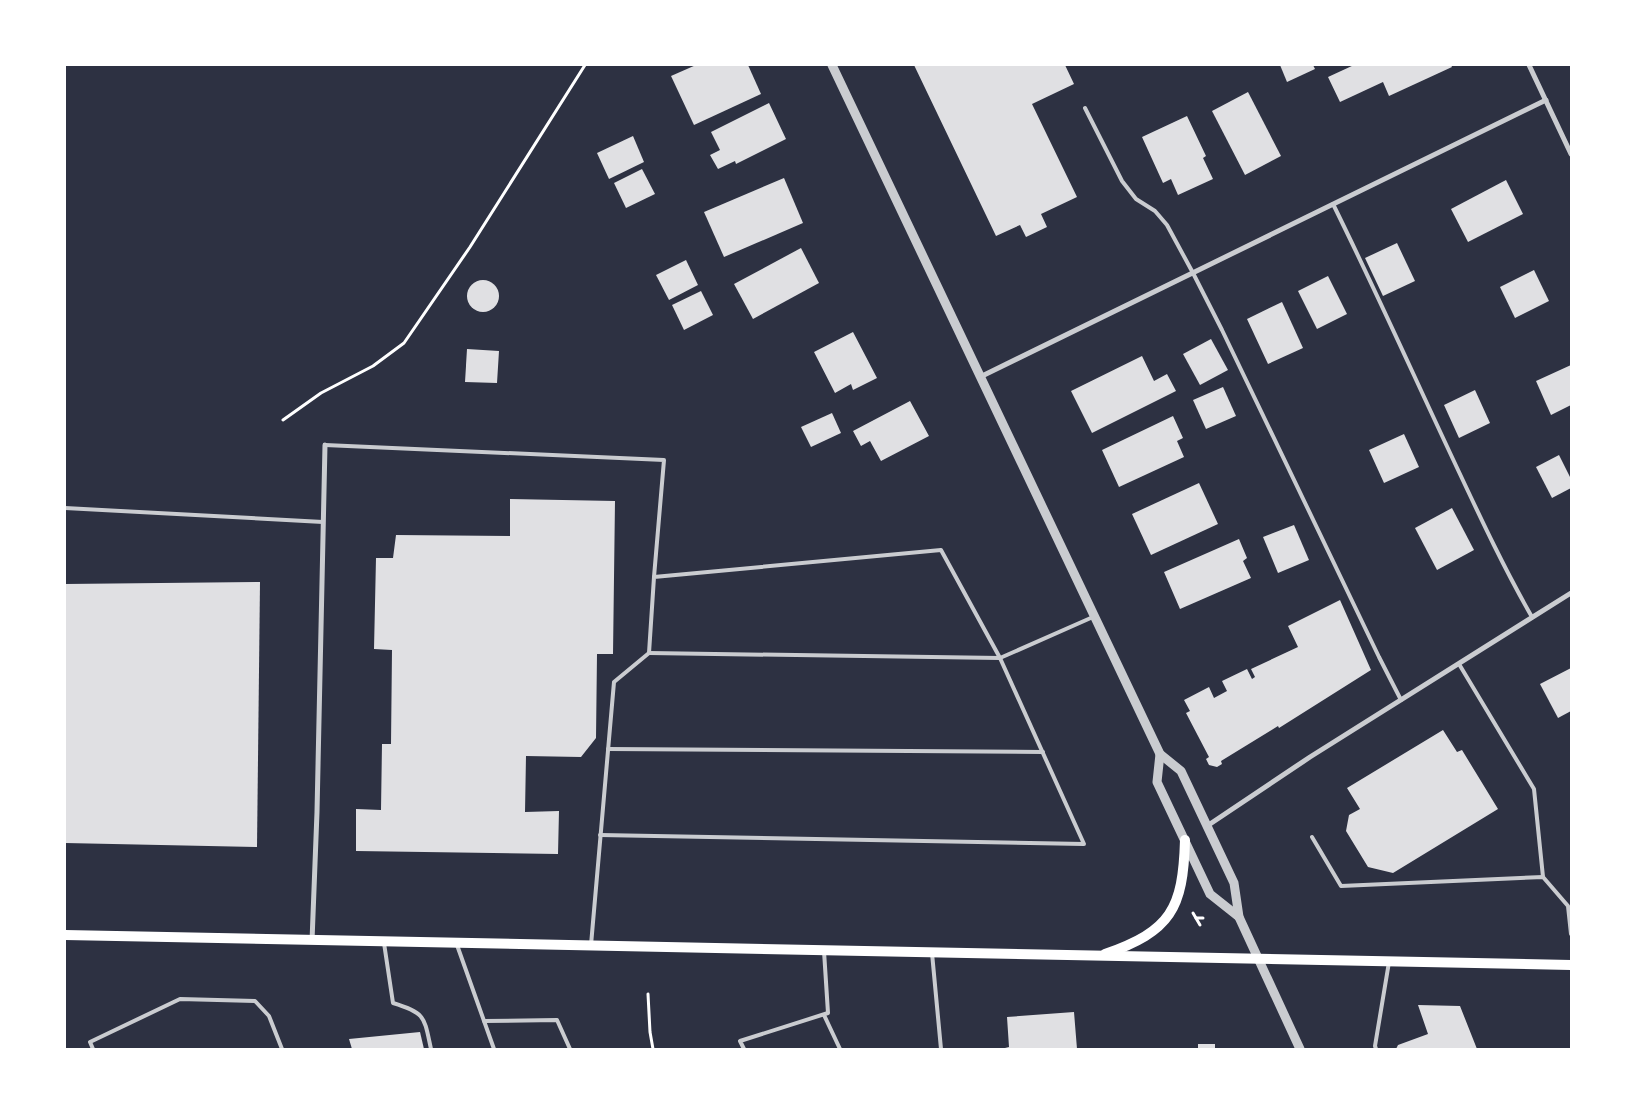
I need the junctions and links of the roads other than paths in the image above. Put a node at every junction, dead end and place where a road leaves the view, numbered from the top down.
1 (832, 65) edge
2 (1529, 65) edge
3 (1546, 100) junction
4 (1085, 108) dead end
5 (1571, 154) edge
6 (1333, 204) junction
7 (1194, 273) junction
8 (980, 377) junction
9 (324, 445) joint
10 (65, 508) edge
11 (323, 522) junction
12 (654, 577) junction
13 (1571, 594) edge
14 (1095, 616) junction
15 (1532, 618) junction
16 (649, 652) junction
17 (1000, 658) junction
18 (1458, 664) junction
19 (1401, 700) junction
20 (608, 749) junction
21 (1043, 752) junction
22 (1160, 754) junction
23 (1207, 826) junction
24 (600, 835) junction
25 (1312, 837) dead end
26 (1185, 840) junction
27 (1543, 877) junction
28 (1239, 917) junction
29 (1571, 934) edge
30 (65, 936) edge
31 (312, 941) junction
32 (384, 943) junction
33 (457, 944) junction
34 (590, 946) junction
35 (824, 951) junction
36 (932, 953) junction
37 (1098, 957) junction
38 (1259, 960) junction
39 (1389, 962) junction
40 (1571, 965) edge
41 (824, 1015) junction
42 (484, 1021) junction
43 (93, 1049) edge
44 (282, 1049) edge
45 (431, 1049) edge
46 (494, 1049) edge
47 (570, 1049) edge
48 (744, 1049) edge
49 (840, 1049) edge
50 (941, 1049) edge
51 (1300, 1049) edge
52 (1376, 1049) edge

1 - 8 street
2 - 3 street
3 - 5 street
3 - 6 street
4 - 7 lane
6 - 7 street
6 - 15 lane
7 - 8 street
7 - 19 lane
8 - 14 street
9 - 11 street
9 - 12 lane
10 - 11 lane
11 - 31 street
12 - 16 lane
12 - 17 lane
13 - 15 street
14 - 17 lane
14 - 22 street
15 - 18 street
16 - 17 lane
16 - 20 lane
17 - 21 lane
18 - 19 street
18 - 27 lane
19 - 23 street
20 - 21 lane
20 - 24 lane
21 - 24 lane
22 - 23 street
22 - 26 street
23 - 28 street
24 - 34 lane
25 - 27 lane
26 - 28 street
26 - 37 main road
27 - 29 lane
28 - 38 street
30 - 31 main road
31 - 32 main road
32 - 33 main road
32 - 45 lane
33 - 34 main road
33 - 42 lane
34 - 35 main road
35 - 36 main road
35 - 41 lane
36 - 37 main road
36 - 50 lane
37 - 38 main road
38 - 39 main road
38 - 51 street
39 - 40 main road
39 - 52 lane
41 - 48 lane
41 - 49 lane
42 - 46 lane
42 - 47 lane
43 - 44 lane

